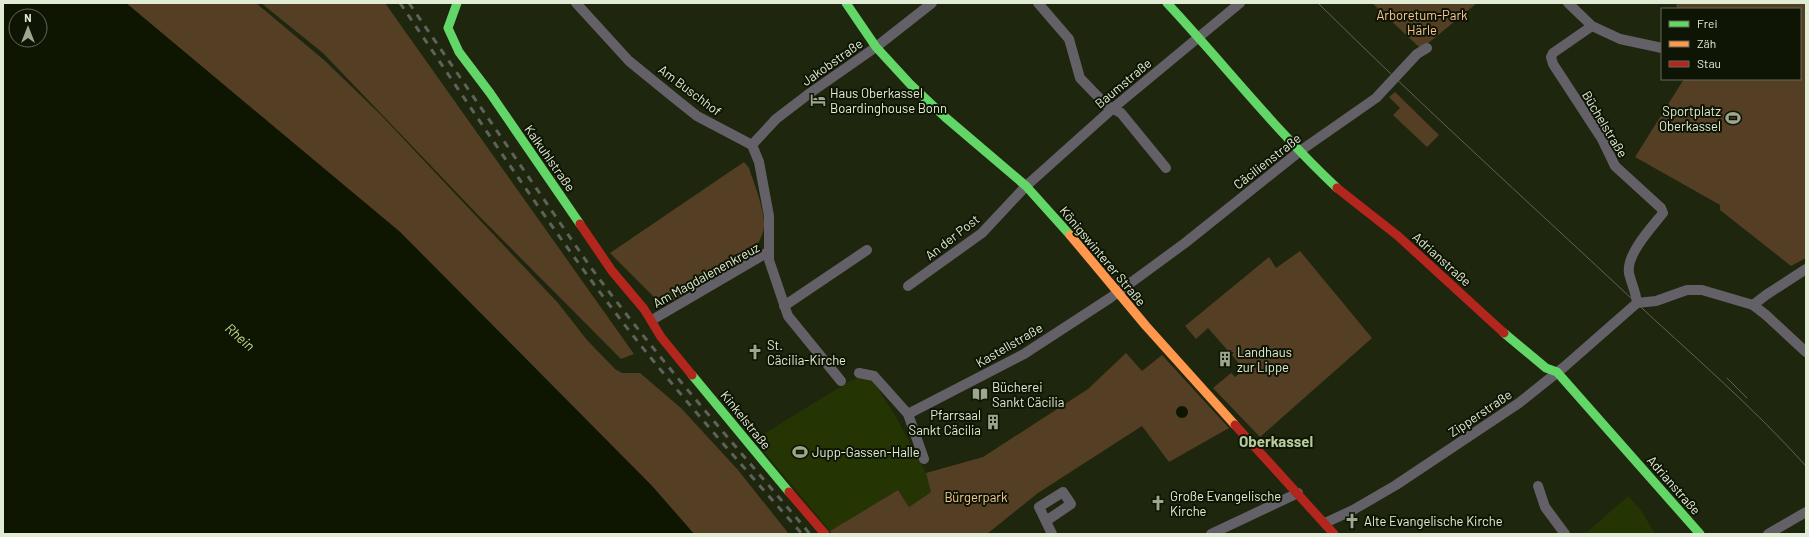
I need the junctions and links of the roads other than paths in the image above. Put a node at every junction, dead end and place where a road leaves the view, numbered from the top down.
1 (457, 3) edge
2 (576, 3) edge
3 (846, 3) edge
4 (932, 3) edge
5 (1038, 3) edge
6 (1167, 3) edge
7 (1240, 3) edge
8 (1568, 3) edge
9 (1592, 26) junction
10 (1199, 37) junction
11 (876, 47) junction
12 (1427, 48) dead end
13 (1661, 48) edge
14 (1112, 108) junction
15 (752, 146) junction
16 (1300, 151) junction
17 (1166, 168) dead end
18 (1026, 186) junction
19 (867, 250) dead end
20 (768, 252) junction
21 (1806, 269) edge
22 (908, 286) dead end
23 (1118, 291) junction
24 (1637, 303) junction
25 (1753, 305) junction
26 (784, 306) junction
27 (652, 320) junction
28 (1806, 352) edge
29 (1557, 372) junction
30 (859, 373) dead end
31 (841, 381) dead end
32 (908, 414) junction
33 (924, 459) dead end
34 (1538, 486) dead end
35 (1298, 493) junction
36 (1806, 512) edge
37 (1046, 521) dead end
38 (1324, 523) junction
39 (825, 534) edge
40 (1052, 534) edge
41 (1212, 534) edge
42 (1334, 534) edge
43 (1565, 534) edge
44 (1700, 534) edge
45 (1768, 534) edge

1 - 27 street, Kalkuhlstraße
2 - 15 street, Am Buschhof
3 - 11 street, Königswinterer Straße
4 - 11 street, Jakobstraße
5 - 14 street
6 - 10 street, Adrianstraße
7 - 10 street, Baumstraße
8 - 9 street
9 - 13 street
9 - 24 street, Büchelstraße
10 - 14 street, Baumstraße
10 - 16 street, Adrianstraße
11 - 15 street, Jakobstraße
11 - 18 street, Königswinterer Straße
12 - 16 street, Cäcilienstraße
14 - 17 street
14 - 18 street, Baumstraße
15 - 20 street
16 - 23 street, Cäcilienstraße
16 - 29 street, Adrianstraße
18 - 22 street, An der Post
18 - 23 street, Königswinterer Straße
19 - 26 street
20 - 26 street, Am Magdalenenkreuz
20 - 27 street, Am Magdalenenkreuz
21 - 25 street
23 - 32 street, Kastellstraße
23 - 35 street, Königswinterer Straße
24 - 25 street
24 - 29 street, Zipperstraße
25 - 28 street
26 - 31 street, Am Magdalenenkreuz
27 - 39 street, Kinkelstraße
29 - 38 street, Zipperstraße
29 - 44 street, Adrianstraße
30 - 32 street
32 - 33 street
34 - 43 street
35 - 38 street, Königswinterer Straße
35 - 41 street
36 - 45 street
37 - 40 street
38 - 42 street, Königswinterer Straße

